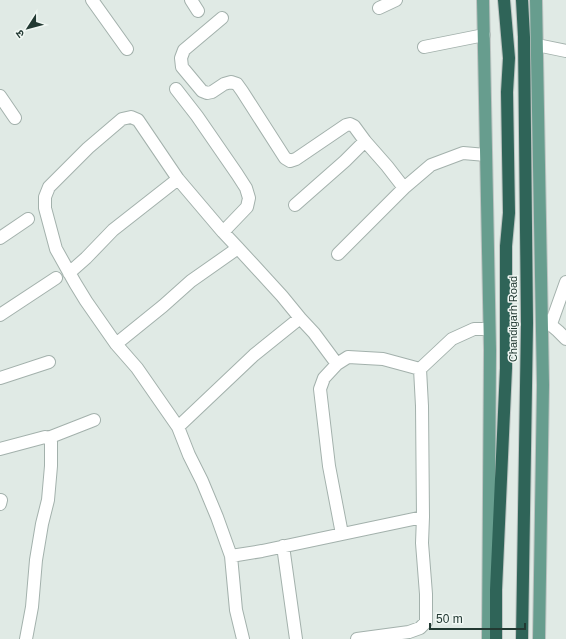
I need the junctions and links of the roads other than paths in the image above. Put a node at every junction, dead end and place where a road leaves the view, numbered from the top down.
1 (92, 0) edge
2 (191, 0) edge
3 (396, 0) edge
4 (483, 0) edge
5 (504, 0) edge
6 (522, 0) edge
7 (536, 0) edge
8 (379, 8) dead end
9 (198, 11) dead end
10 (222, 18) dead end
11 (484, 35) junction
12 (537, 45) junction
13 (424, 47) dead end
14 (127, 49) dead end
15 (566, 51) edge
16 (176, 89) dead end
17 (0, 96) edge
18 (14, 118) dead end
19 (365, 141) junction
20 (486, 155) junction
21 (178, 179) junction
22 (404, 188) junction
23 (295, 205) dead end
24 (28, 219) dead end
25 (223, 232) junction
26 (0, 238) edge
27 (238, 248) junction
28 (338, 254) dead end
29 (69, 273) junction
30 (56, 278) dead end
31 (566, 282) edge
32 (0, 315) edge
33 (300, 318) junction
34 (546, 321) junction
35 (489, 329) junction
36 (566, 340) edge
37 (116, 344) junction
38 (49, 362) dead end
39 (337, 364) junction
40 (420, 369) junction
41 (0, 378) edge
42 (94, 420) dead end
43 (178, 427) junction
44 (48, 438) junction
45 (0, 449) edge
46 (423, 517) junction
47 (342, 534) junction
48 (283, 546) junction
49 (231, 556) junction
50 (26, 639) edge
51 (243, 639) edge
52 (296, 639) edge
53 (357, 639) edge
54 (488, 639) edge
55 (496, 639) edge
56 (522, 639) edge
57 (539, 639) edge

1 - 14 street
2 - 9 street
3 - 8 street
4 - 11 main road
5 - 55 highway
6 - 56 highway, Chandigarh Road
7 - 12 main road
10 - 19 street
11 - 13 street
11 - 20 main road
12 - 15 street
12 - 34 main road
16 - 25 street
17 - 18 street
19 - 22 street
19 - 23 street
20 - 22 street
20 - 35 main road
21 - 25 street
21 - 29 street
21 - 29 street
22 - 28 street
24 - 26 street
25 - 27 street
27 - 33 street
27 - 37 street
29 - 37 street
30 - 32 street
31 - 34 street
33 - 39 street
33 - 43 street
34 - 36 street
34 - 57 main road
35 - 40 street
35 - 54 main road
37 - 43 street
38 - 41 street
39 - 40 street
39 - 47 street
40 - 46 street
42 - 44 street
43 - 49 street
44 - 45 street
44 - 50 street
46 - 47 street
46 - 53 street
47 - 48 street
48 - 49 street
48 - 52 street
49 - 51 street

